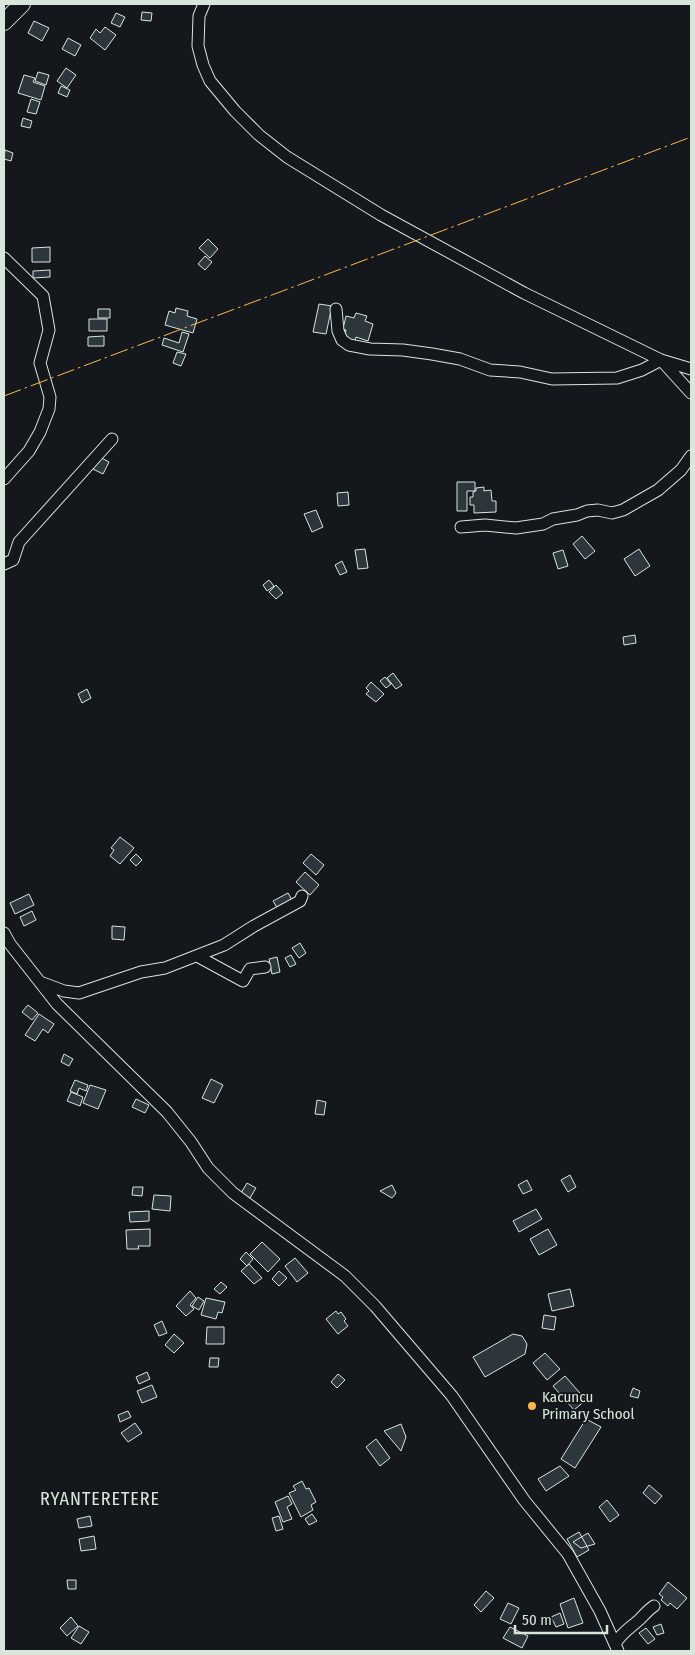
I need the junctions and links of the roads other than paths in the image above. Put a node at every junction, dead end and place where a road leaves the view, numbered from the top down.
1 (22, 4) edge
2 (204, 4) edge
3 (4, 22) edge
4 (4, 258) edge
5 (336, 309) dead end
6 (661, 360) junction
7 (691, 368) edge
8 (691, 393) edge
9 (112, 439) dead end
10 (691, 456) edge
11 (4, 479) edge
12 (462, 527) dead end
13 (4, 564) edge
14 (302, 896) dead end
15 (4, 933) edge
16 (197, 956) junction
17 (265, 968) dead end
18 (40, 982) junction
19 (654, 1606) dead end
20 (617, 1648) edge

1 - 3 main road
2 - 6 street
4 - 11 street
5 - 6 street
6 - 7 street
6 - 8 street
9 - 13 street
10 - 12 street
14 - 16 street
15 - 18 street
16 - 17 street
16 - 18 street
18 - 20 street
19 - 20 street

